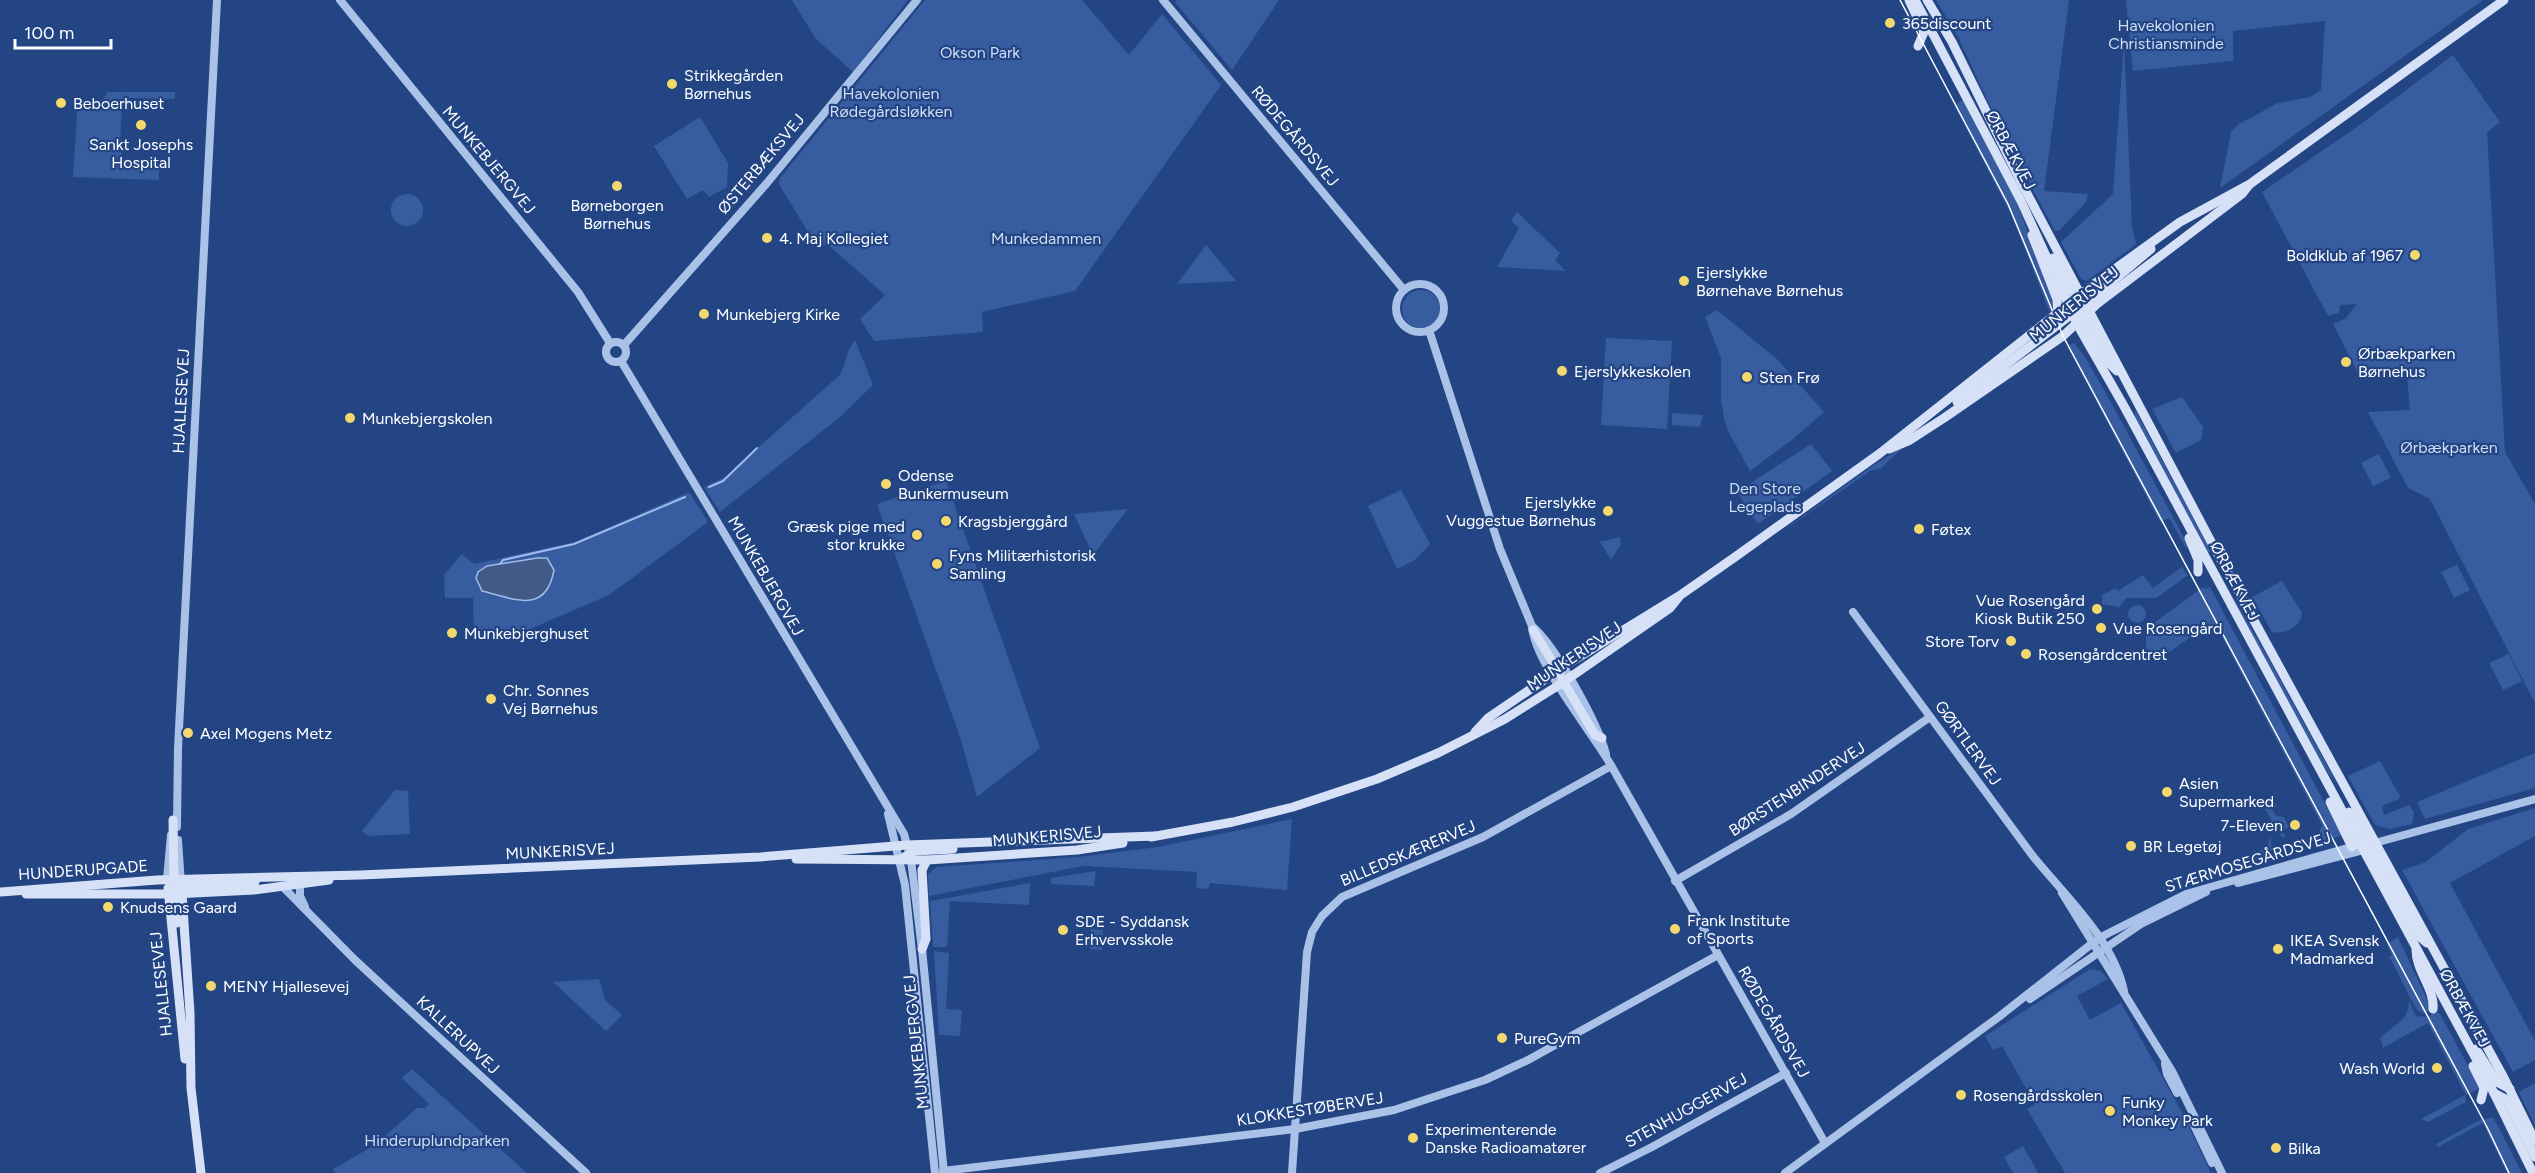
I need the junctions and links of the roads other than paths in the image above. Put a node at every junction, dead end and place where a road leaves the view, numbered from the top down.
1 (218, 0) edge
2 (340, 0) edge
3 (916, 0) edge
4 (1163, 0) edge
5 (1909, 0) edge
6 (1915, 0) edge
7 (1927, 0) edge
8 (2504, 0) edge
9 (1935, 37) junction
10 (1918, 46) dead end
11 (1975, 93) junction
12 (2250, 184) junction
13 (2022, 201) junction
14 (1404, 290) junction
15 (2080, 308) junction
16 (2058, 315) junction
17 (1429, 330) junction
18 (610, 343) junction
19 (624, 345) junction
20 (621, 361) junction
21 (2137, 402) junction
22 (1879, 454) junction
23 (2183, 515) junction
24 (2209, 564) junction
25 (2198, 572) dead end
26 (1682, 594) junction
27 (1853, 612) dead end
28 (1533, 628) joint
29 (2268, 649) junction
30 (1561, 676) junction
31 (1930, 717) junction
32 (1475, 732) junction
33 (1602, 738) joint
34 (1609, 762) junction
35 (2322, 774) junction
36 (2535, 799) edge
37 (176, 805) junction
38 (173, 820) joint
39 (1155, 836) junction
40 (2364, 847) junction
41 (904, 853) junction
42 (760, 857) junction
43 (927, 860) junction
44 (2287, 868) junction
45 (361, 875) junction
46 (1675, 881) junction
47 (300, 884) junction
48 (174, 886) junction
49 (283, 887) junction
50 (0, 892) edge
51 (311, 918) junction
52 (2099, 946) junction
53 (2416, 948) junction
54 (922, 949) junction
55 (1718, 955) junction
56 (2433, 1009) dead end
57 (2000, 1016) junction
58 (2462, 1033) junction
59 (2165, 1064) junction
60 (1786, 1073) junction
61 (191, 1088) junction
62 (2510, 1089) junction
63 (2494, 1093) junction
64 (2481, 1100) dead end
65 (1295, 1130) junction
66 (2535, 1141) edge
67 (1826, 1143) junction
68 (2535, 1157) edge
69 (941, 1172) edge
70 (201, 1173) edge
71 (586, 1173) edge
72 (1292, 1173) edge
73 (1600, 1173) edge
74 (1785, 1173) edge
75 (2221, 1173) edge
76 (2533, 1173) edge

1 - 37 street, HJALLESEVEJ
2 - 18 street, MUNKEBJERGVEJ
3 - 19 street, ØSTERBÆKSVEJ
4 - 14 street, RØDEGÅRDSVEJ
5 - 10 main road
6 - 9 main road, ØRBÆKVEJ
7 - 11 main road, ØRBÆKVEJ
8 - 12 main road, MUNKERISVEJ
9 - 11 main road
9 - 13 main road, ØRBÆKVEJ
11 - 15 main road, ØRBÆKVEJ
12 - 15 main road, MUNKERISVEJ
12 - 15 main road, MUNKERISVEJ
13 - 15 main road, ØRBÆKVEJ
13 - 16 main road
14 - 17 street
14 - 17 street
15 - 16 main road, MUNKERISVEJ
15 - 21 main road, ØRBÆKVEJ
15 - 21 main road
15 - 22 main road, MUNKERISVEJ
15 - 23 main road, ØRBÆKVEJ
16 - 22 main road, MUNKERISVEJ
17 - 28 street
18 - 19 street
18 - 20 street
19 - 20 street
20 - 41 street, MUNKEBJERGVEJ
21 - 29 main road, ØRBÆKVEJ
22 - 26 main road, MUNKERISVEJ
23 - 24 main road, ØRBÆKVEJ
23 - 25 main road
24 - 29 main road
24 - 35 main road, ØRBÆKVEJ
26 - 30 main road, MUNKERISVEJ
26 - 30 main road, MUNKERISVEJ
27 - 31 street, GØRTLERVEJ
28 - 30 main road
29 - 40 main road, ØRBÆKVEJ
30 - 32 main road, MUNKERISVEJ
30 - 32 main road, MUNKERISVEJ
30 - 33 main road
30 - 34 street, RØDEGÅRDSVEJ
31 - 46 street, BØRSTENBINDERVEJ
31 - 52 street, GØRTLERVEJ
32 - 39 main road, MUNKERISVEJ
33 - 34 street, RØDEGÅRDSVEJ
34 - 46 street, RØDEGÅRDSVEJ
34 - 65 street, BILLEDSKÆRERVEJ
35 - 40 main road
35 - 40 main road
36 - 40 street, STÆRMOSEGÅRDSVEJ
37 - 38 street, HJALLESEVEJ
37 - 48 street, HJALLESEVEJ
38 - 48 main road
39 - 41 main road, MUNKERISVEJ
39 - 43 main road, MUNKERISVEJ
40 - 44 street, STÆRMOSEGÅRDSVEJ
40 - 53 main road, ØRBÆKVEJ
40 - 62 main road, ØRBÆKVEJ
41 - 42 main road, MUNKERISVEJ
41 - 42 main road, MUNKERISVEJ
41 - 43 main road, MUNKERISVEJ
41 - 54 street, MUNKEBJERGVEJ
41 - 69 street, MUNKEBJERGVEJ
42 - 45 main road, MUNKERISVEJ
43 - 54 main road
44 - 52 street, STÆRMOSEGÅRDSVEJ
44 - 52 street, STÆRMOSEGÅRDSVEJ
45 - 47 main road, MUNKERISVEJ
45 - 48 main road, MUNKERISVEJ
46 - 55 street, RØDEGÅRDSVEJ
47 - 49 main road, MUNKERISVEJ
47 - 51 street, KALLERUPVEJ
48 - 49 main road, MUNKERISVEJ
48 - 50 main road, HUNDERUPGADE
48 - 50 main road, HUNDERUPGADE
48 - 61 main road, HJALLESEVEJ
48 - 61 main road, HJALLESEVEJ
49 - 51 street, KALLERUPVEJ
51 - 71 street, KALLERUPVEJ
52 - 57 street, STÆRMOSEGÅRDSVEJ
52 - 57 street, STÆRMOSEGÅRDSVEJ
52 - 59 street, GØRTLERVEJ
53 - 56 main road
53 - 58 main road, ØRBÆKVEJ
54 - 69 street, MUNKEBJERGVEJ
55 - 60 street, RØDEGÅRDSVEJ
55 - 65 street, KLOKKESTØBERVEJ
57 - 67 street, STÆRMOSEGÅRDSVEJ
58 - 62 main road
58 - 63 main road, ØRBÆKVEJ
58 - 64 main road
59 - 75 street, GØRTLERVEJ
59 - 75 street, GØRTLERVEJ
60 - 67 street, RØDEGÅRDSVEJ
60 - 73 street, STENHUGGERVEJ
61 - 70 main road, HJALLESEVEJ
62 - 66 main road, ØRBÆKVEJ
63 - 68 main road
63 - 76 main road, ØRBÆKVEJ
65 - 69 street, KLOKKESTØBERVEJ
65 - 72 street, BILLEDSKÆRERVEJ
67 - 74 street, STÆRMOSEGÅRDSVEJ

